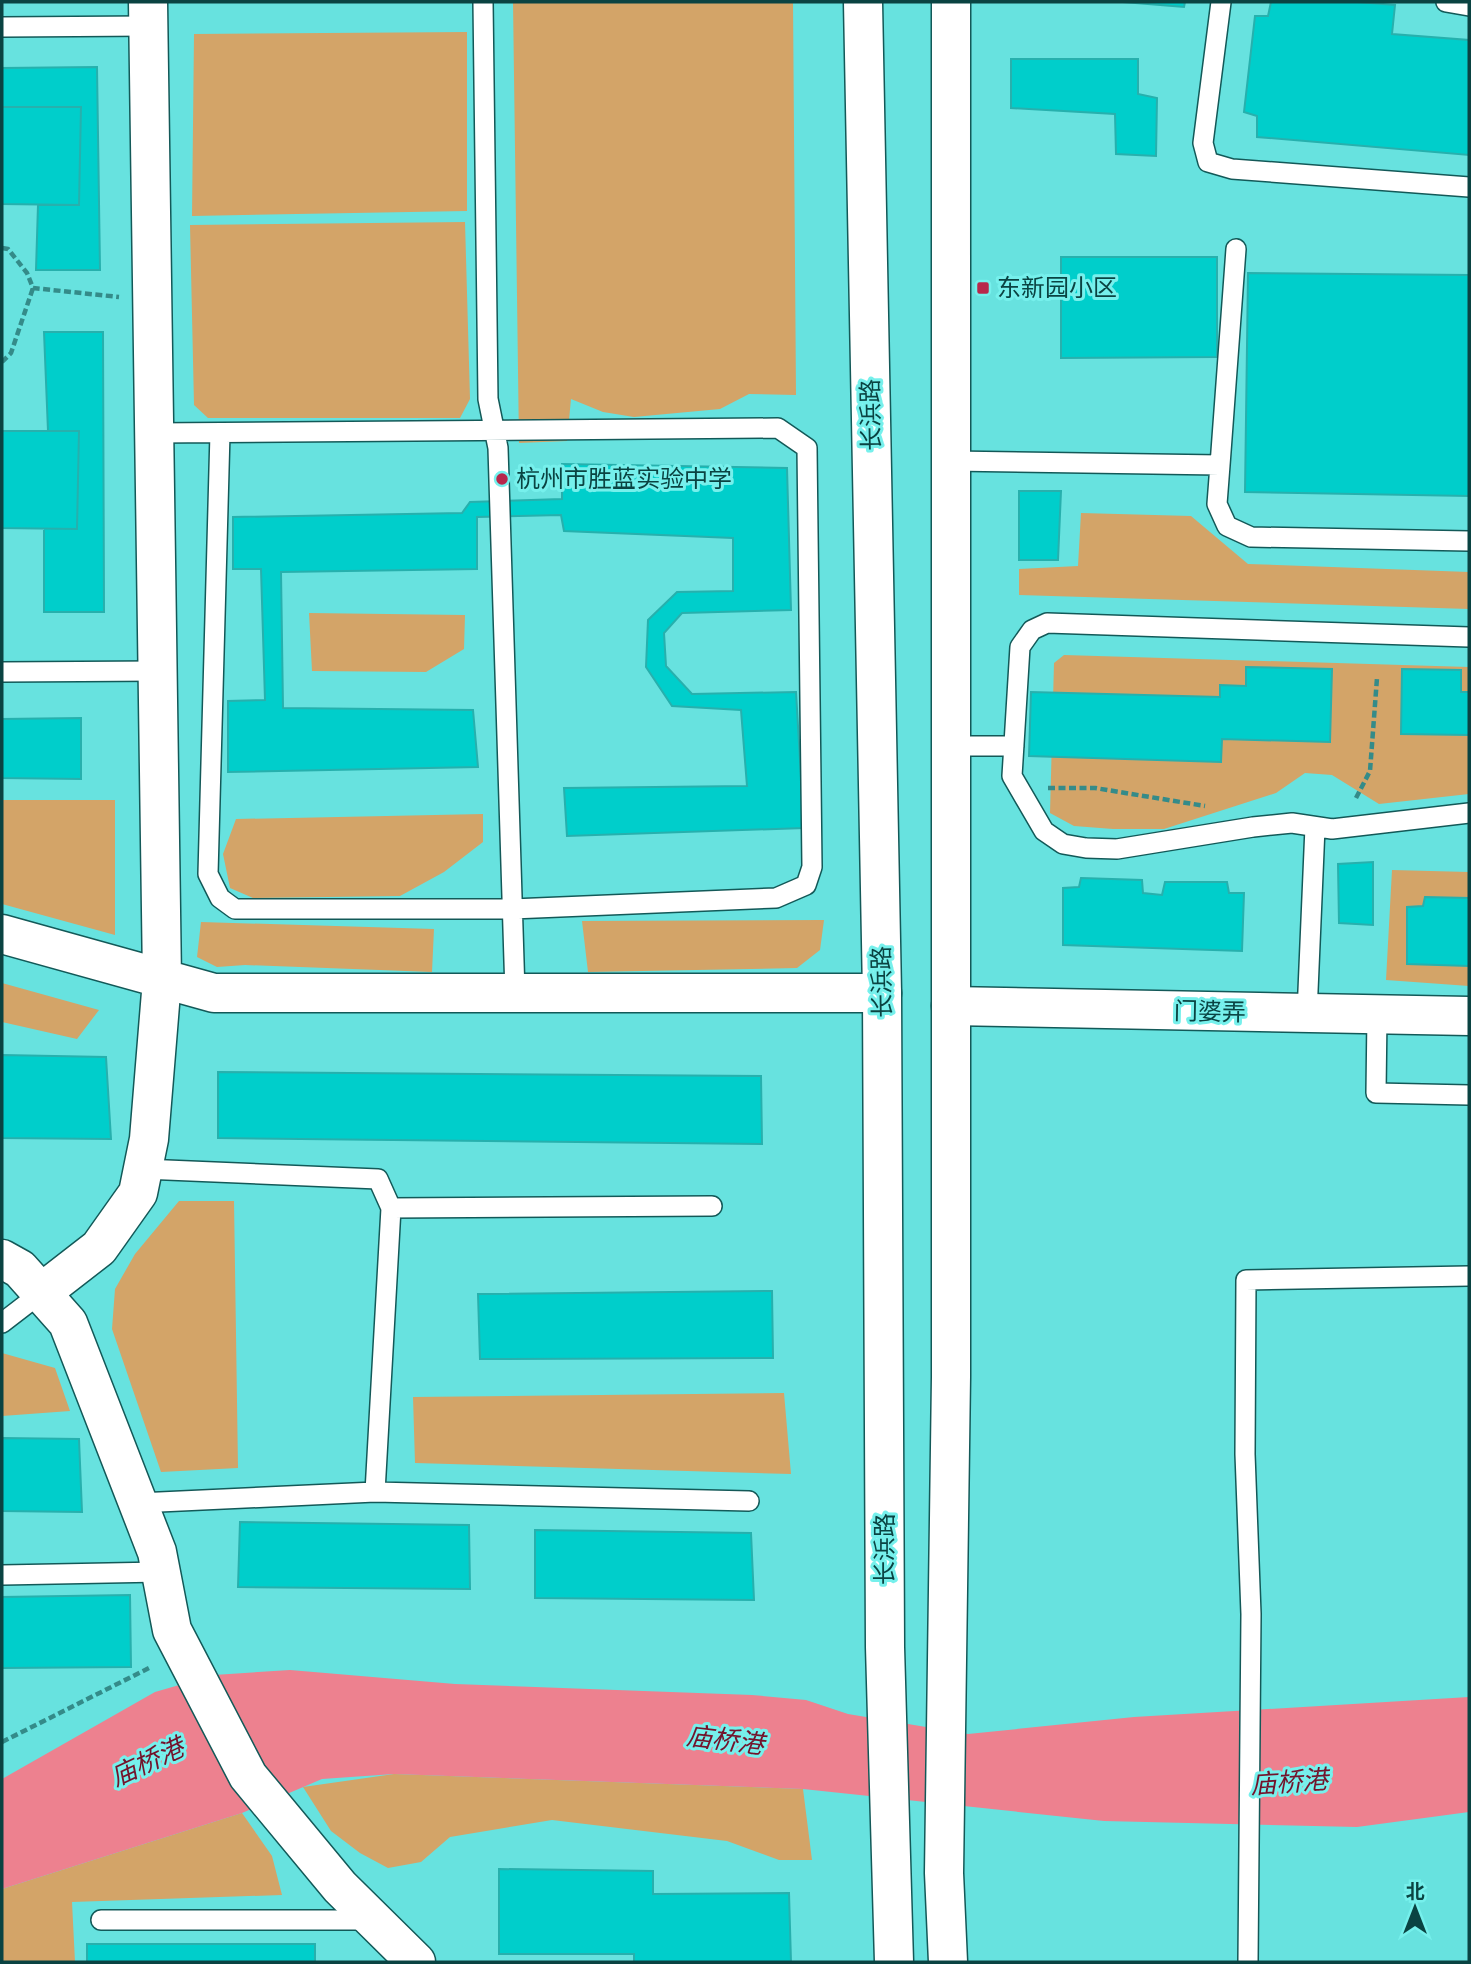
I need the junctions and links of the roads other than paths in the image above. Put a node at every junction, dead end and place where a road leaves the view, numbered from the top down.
1 (482, 2) edge
2 (863, 2) edge
3 (951, 2) edge
4 (1221, 2) edge
5 (1446, 2) edge
6 (1469, 6) edge
7 (148, 14) edge
8 (2, 27) edge
9 (1469, 187) edge
10 (1236, 249) dead end
11 (495, 432) junction
12 (155, 433) junction
13 (220, 433) junction
14 (951, 461) junction
15 (1220, 465) junction
16 (1469, 541) edge
17 (1469, 637) edge
18 (158, 671) junction
19 (2, 672) edge
20 (951, 746) junction
21 (1014, 746) junction
22 (1469, 813) edge
23 (1324, 828) junction
24 (512, 909) junction
25 (2, 934) edge
26 (162, 980) junction
27 (514, 993) junction
28 (882, 993) junction
29 (951, 1006) junction
30 (1307, 1014) junction
31 (1377, 1015) junction
32 (1469, 1016) edge
33 (1469, 1095) edge
34 (143, 1169) junction
35 (712, 1206) dead end
36 (391, 1208) junction
37 (2, 1259) edge
38 (1469, 1276) edge
39 (41, 1293) junction
40 (2, 1323) edge
41 (375, 1492) junction
42 (749, 1501) dead end
43 (138, 1503) junction
44 (161, 1572) junction
45 (2, 1575) edge
46 (101, 1920) dead end
47 (373, 1920) junction
48 (416, 1962) edge
49 (894, 1962) edge
50 (948, 1962) edge
51 (1248, 1962) edge

1 - 11 lane
2 - 28 main road, 长浜路
3 - 14 main road
4 - 9 lane
5 - 6 lane
7 - 8 lane
7 - 12 main road
10 - 15 lane
11 - 13 lane
11 - 24 lane
11 - 24 lane
12 - 13 lane
12 - 18 main road
13 - 24 lane
14 - 15 lane
14 - 20 main road
15 - 16 lane
17 - 21 lane
18 - 19 lane
18 - 26 main road
20 - 21 lane
20 - 29 main road
21 - 23 lane
22 - 23 lane
23 - 30 lane
24 - 27 lane
25 - 26 main road
26 - 27 main road
26 - 34 main road
27 - 28 main road
28 - 49 main road, 长浜路
29 - 30 main road, 门婆弄
29 - 50 main road
30 - 31 main road, 门婆弄
31 - 32 main road, 门婆弄
31 - 33 lane
34 - 36 lane
34 - 39 main road
35 - 36 lane
36 - 41 lane
37 - 39 main road
38 - 51 lane
39 - 40 lane
39 - 43 main road
41 - 42 lane
41 - 43 lane
43 - 44 main road
44 - 45 lane
44 - 47 main road
46 - 47 lane
47 - 48 main road

